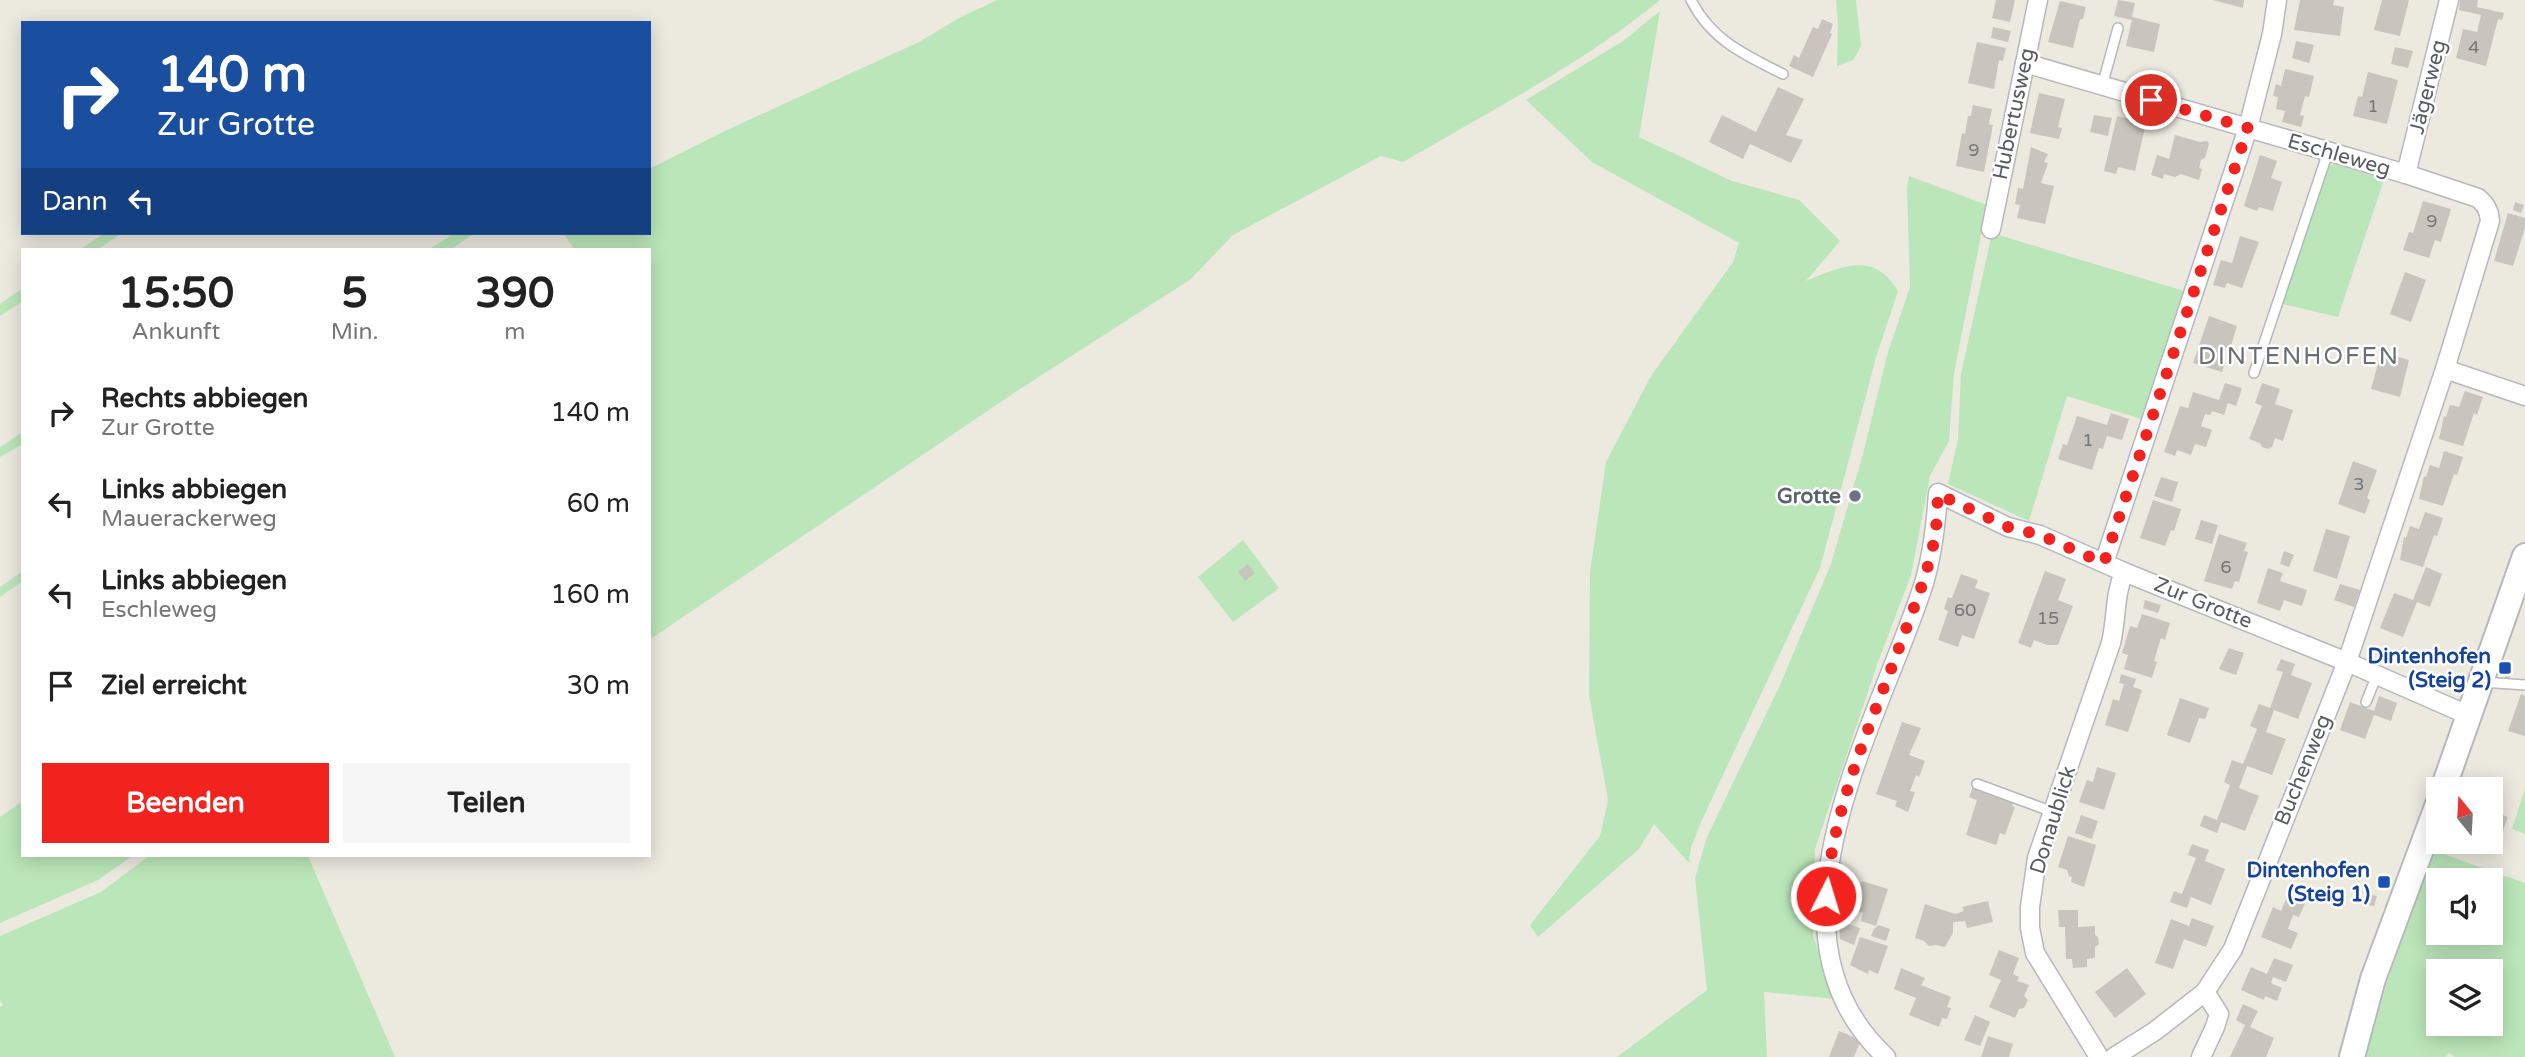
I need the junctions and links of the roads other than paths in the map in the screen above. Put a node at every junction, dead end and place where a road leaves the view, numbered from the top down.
1 (1691, 0) edge
2 (2038, 0) edge
3 (2277, 0) edge
4 (2449, 0) edge
5 (2118, 28) dead end
6 (2025, 63) junction
7 (1783, 74) dead end
8 (2102, 86) junction
9 (2248, 128) junction
10 (2328, 152) junction
11 (2406, 174) junction
12 (1990, 229) dead end
13 (2445, 369) junction
14 (2254, 373) dead end
15 (2525, 396) edge
16 (2525, 556) edge
17 (2104, 563) junction
18 (2124, 572) junction
19 (2347, 662) junction
20 (2377, 675) junction
21 (2480, 682) junction
22 (2525, 685) edge
23 (2366, 702) dead end
24 (2468, 715) junction
25 (2447, 777) edge
26 (1977, 784) dead end
27 (2053, 812) junction
28 (2426, 837) edge
29 (2205, 992) junction
30 (1886, 1057) edge
31 (2099, 1057) edge
32 (2115, 1057) edge
33 (2201, 1057) edge
34 (2351, 1057) edge

1 - 7 lane
2 - 6 street, Hubertusweg
3 - 9 street
4 - 11 street, Jägerweg
5 - 8 lane
6 - 8 street, Eschleweg
6 - 12 street, Hubertusweg
8 - 9 street, Eschleweg
9 - 10 street, Eschleweg
9 - 17 street
10 - 11 street, Eschleweg
10 - 14 lane
11 - 13 street, Eschleweg
13 - 15 street
13 - 19 street, Eschleweg
16 - 21 main road
17 - 18 street, Zur Grotte
17 - 30 street, Zur Grotte
18 - 19 street, Zur Grotte
18 - 27 street, Donaublick
19 - 20 street, Zur Grotte
19 - 29 street, Buchenweg
20 - 23 lane
20 - 24 street, Zur Grotte
21 - 22 lane
21 - 24 main road
24 - 25 main road
26 - 27 lane
27 - 31 street, Donaublick
28 - 34 main road
29 - 32 street, Buchenweg
29 - 33 street

